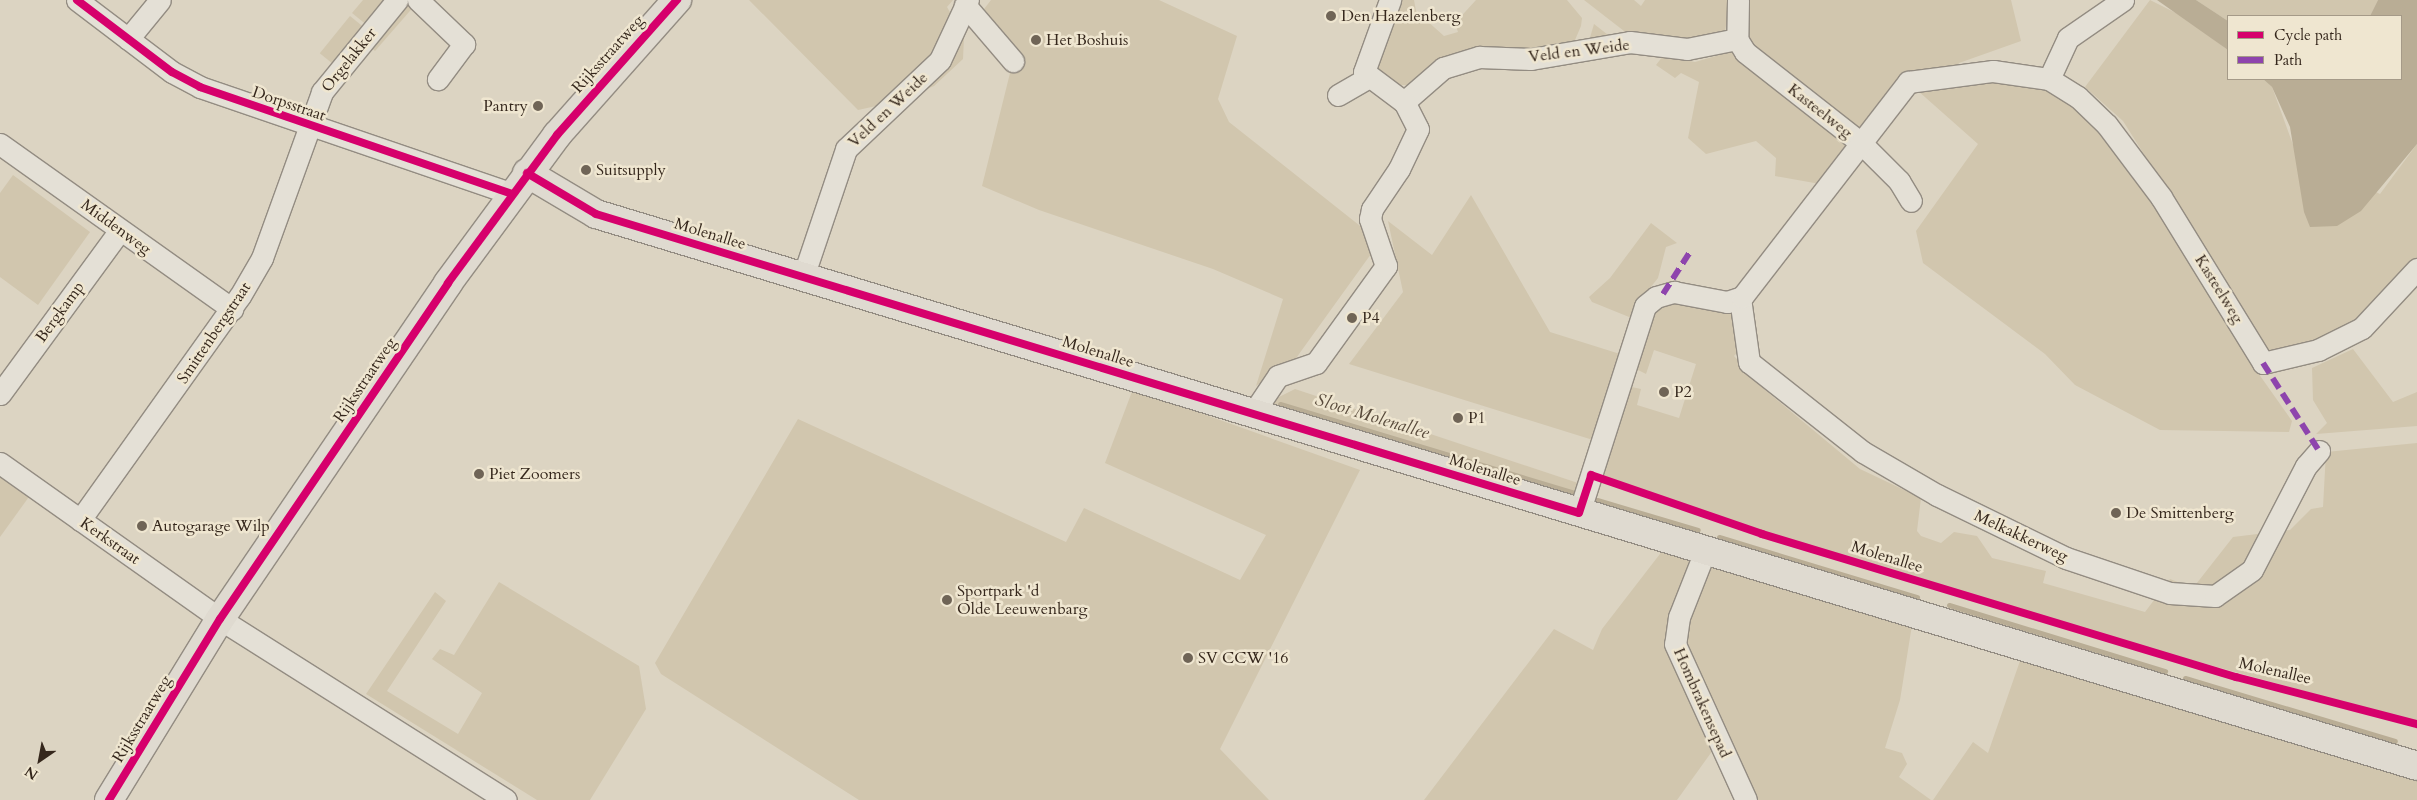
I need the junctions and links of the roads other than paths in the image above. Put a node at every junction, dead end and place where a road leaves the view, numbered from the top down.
1 (77, 0) edge
2 (160, 0) edge
3 (397, 0) edge
4 (418, 0) edge
5 (677, 0) edge
6 (1390, 0) edge
7 (1738, 0) edge
8 (2123, 0) edge
9 (966, 3) edge
10 (128, 39) junction
11 (1737, 39) junction
12 (1013, 61) dead end
13 (438, 78) dead end
14 (1368, 78) junction
15 (2049, 79) junction
16 (1338, 95) dead end
17 (1404, 102) junction
18 (308, 125) junction
19 (1861, 143) junction
20 (0, 144) edge
21 (520, 183) junction
22 (1910, 202) dead end
23 (120, 230) junction
24 (2417, 269) edge
25 (803, 277) junction
26 (1743, 296) junction
27 (232, 309) junction
28 (0, 394) edge
29 (1252, 413) junction
30 (2319, 451) dead end
31 (0, 463) edge
32 (1579, 513) junction
33 (80, 520) junction
34 (1705, 551) junction
35 (220, 619) junction
36 (2417, 766) edge
37 (109, 800) edge
38 (506, 800) edge
39 (1746, 800) edge

1 - 10 street, Dorpsstraat
2 - 10 street
3 - 18 street, Orgelakker
4 - 13 street
5 - 21 main road, Rijksstraatweg
6 - 14 street
7 - 11 street
8 - 15 street
9 - 12 street, Veld en Weide
9 - 25 street, Veld en Weide
10 - 18 street, Dorpsstraat
11 - 17 street, Veld en Weide
11 - 19 street, Kasteelweg
14 - 16 street
14 - 17 street
15 - 19 street, Kasteelweg
15 - 24 street, Kasteelweg
17 - 29 street
18 - 21 street, Dorpsstraat
18 - 27 street, Smittenbergstraat
19 - 22 street
19 - 26 street
20 - 23 street, Middenweg
21 - 25 main road, Molenallee
21 - 35 main road, Rijksstraatweg
23 - 27 street, Middenweg
23 - 28 street, Bergkamp
25 - 29 main road, Molenallee
26 - 30 street, Melkakkerweg
26 - 32 street
27 - 33 street, Smittenbergstraat
29 - 32 main road, Molenallee
31 - 33 street, Kerkstraat
32 - 34 main road, Molenallee
33 - 35 street, Kerkstraat
34 - 36 main road, Molenallee
34 - 39 street, Hombrakensepad
35 - 37 main road, Rijksstraatweg
35 - 38 street

